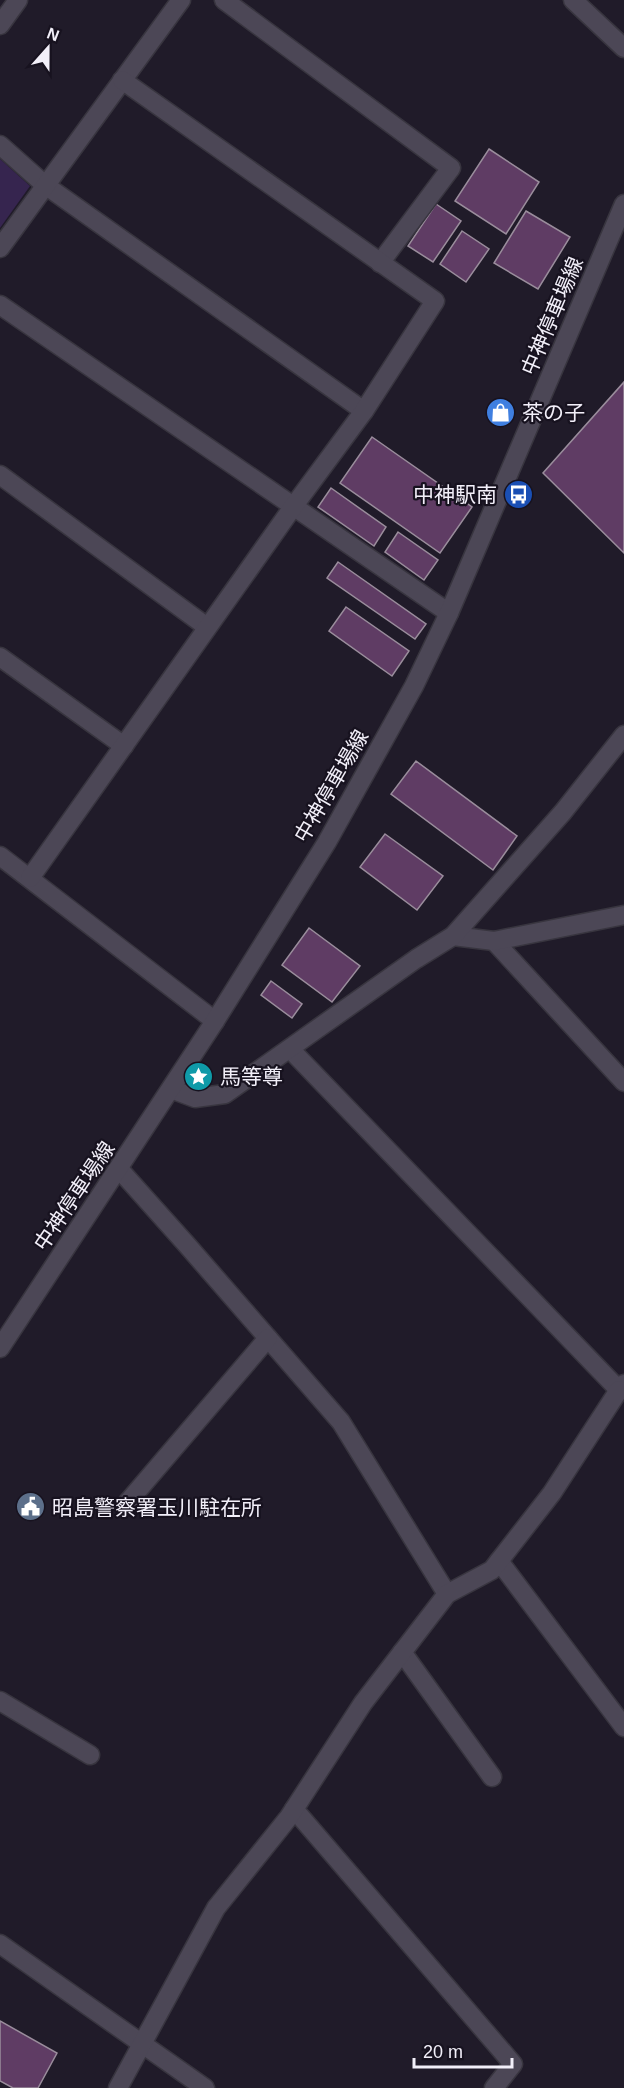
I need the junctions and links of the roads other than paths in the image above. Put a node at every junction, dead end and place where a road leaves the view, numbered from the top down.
1 (18, 0) edge
2 (181, 0) edge
3 (224, 0) edge
4 (573, 0) edge
5 (0, 25) edge
6 (624, 48) edge
7 (122, 81) junction
8 (0, 145) edge
9 (45, 185) junction
10 (624, 204) edge
11 (0, 248) edge
12 (380, 263) junction
13 (0, 304) edge
14 (364, 411) junction
15 (0, 475) edge
16 (293, 507) junction
17 (449, 613) junction
18 (207, 627) junction
19 (0, 657) edge
20 (624, 735) edge
21 (124, 746) junction
22 (0, 856) edge
23 (30, 878) junction
24 (624, 915) edge
25 (453, 936) junction
26 (494, 941) junction
27 (215, 1021) junction
28 (290, 1049) junction
29 (624, 1082) edge
30 (171, 1089) junction
31 (119, 1169) junction
32 (268, 1338) junction
33 (0, 1348) edge
34 (622, 1387) edge
35 (127, 1503) dead end
36 (500, 1561) junction
37 (447, 1594) junction
38 (402, 1652) junction
39 (0, 1701) edge
40 (624, 1727) edge
41 (90, 1755) dead end
42 (492, 1777) dead end
43 (294, 1809) junction
44 (0, 1944) edge
45 (142, 2044) junction
46 (118, 2088) edge
47 (205, 2088) edge
48 (494, 2088) edge

1 - 5 street
2 - 7 street
3 - 12 street
4 - 6 street
7 - 9 street
7 - 12 street
8 - 9 street
9 - 11 street
9 - 14 street
10 - 17 street, 中神停車場線
12 - 14 street
13 - 16 street
14 - 16 street
15 - 18 street
16 - 17 street
16 - 18 street
17 - 27 street, 中神停車場線
18 - 21 street
19 - 21 street
20 - 25 street
21 - 23 street
22 - 23 street
23 - 27 street
24 - 26 street
25 - 26 street
25 - 28 street
26 - 29 street
27 - 30 street, 中神停車場線
28 - 30 street
28 - 34 street
30 - 31 street, 中神停車場線
31 - 32 street
31 - 33 street, 中神停車場線
32 - 35 street
32 - 37 street
34 - 36 street
36 - 37 street
36 - 40 street
37 - 38 street
38 - 42 street
38 - 43 street
39 - 41 street
43 - 45 street
43 - 48 street
44 - 45 street
45 - 46 street
45 - 47 street

